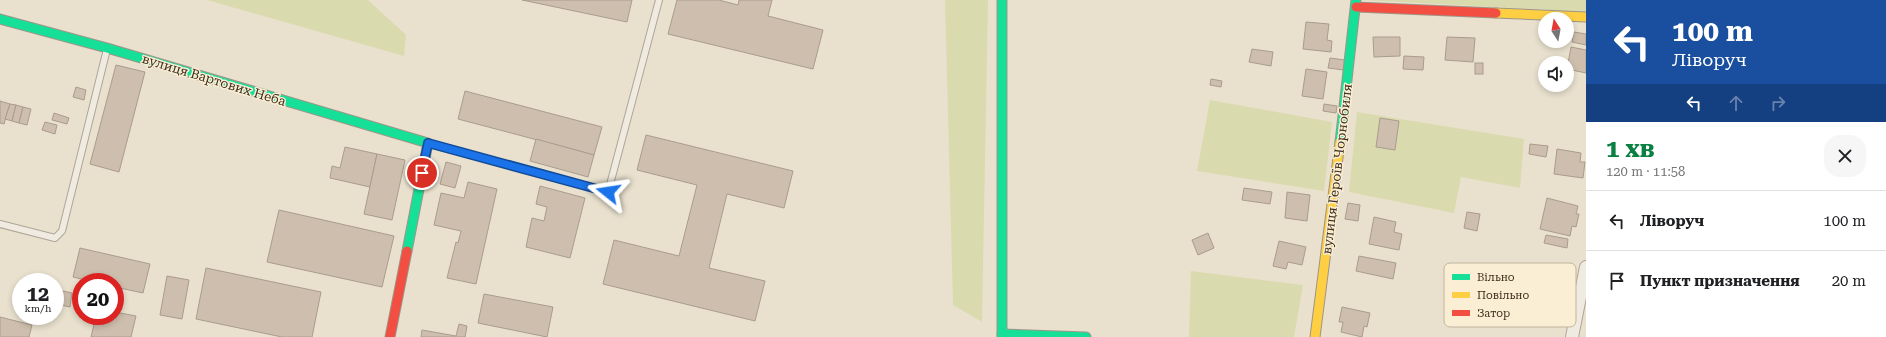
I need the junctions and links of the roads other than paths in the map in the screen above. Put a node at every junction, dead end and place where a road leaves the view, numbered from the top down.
1 (659, 0) edge
2 (1002, 0) edge
3 (1356, 3) edge
4 (1586, 17) edge
5 (0, 19) edge
6 (107, 48) junction
7 (428, 143) junction
8 (0, 224) edge
9 (1586, 267) edge
10 (1576, 317) edge
11 (1574, 327) edge
12 (1002, 336) edge
13 (390, 337) edge
14 (1086, 337) edge
15 (1315, 337) edge
16 (1572, 337) edge

1 - 7 lane
2 - 12 street
3 - 4 street
3 - 15 street, вулиця Героїв Чорнобиля
5 - 6 street, вулиця Вартових Неба
6 - 7 street, вулиця Вартових Неба
6 - 8 lane
7 - 13 street
9 - 10 street
11 - 16 street
12 - 14 street

